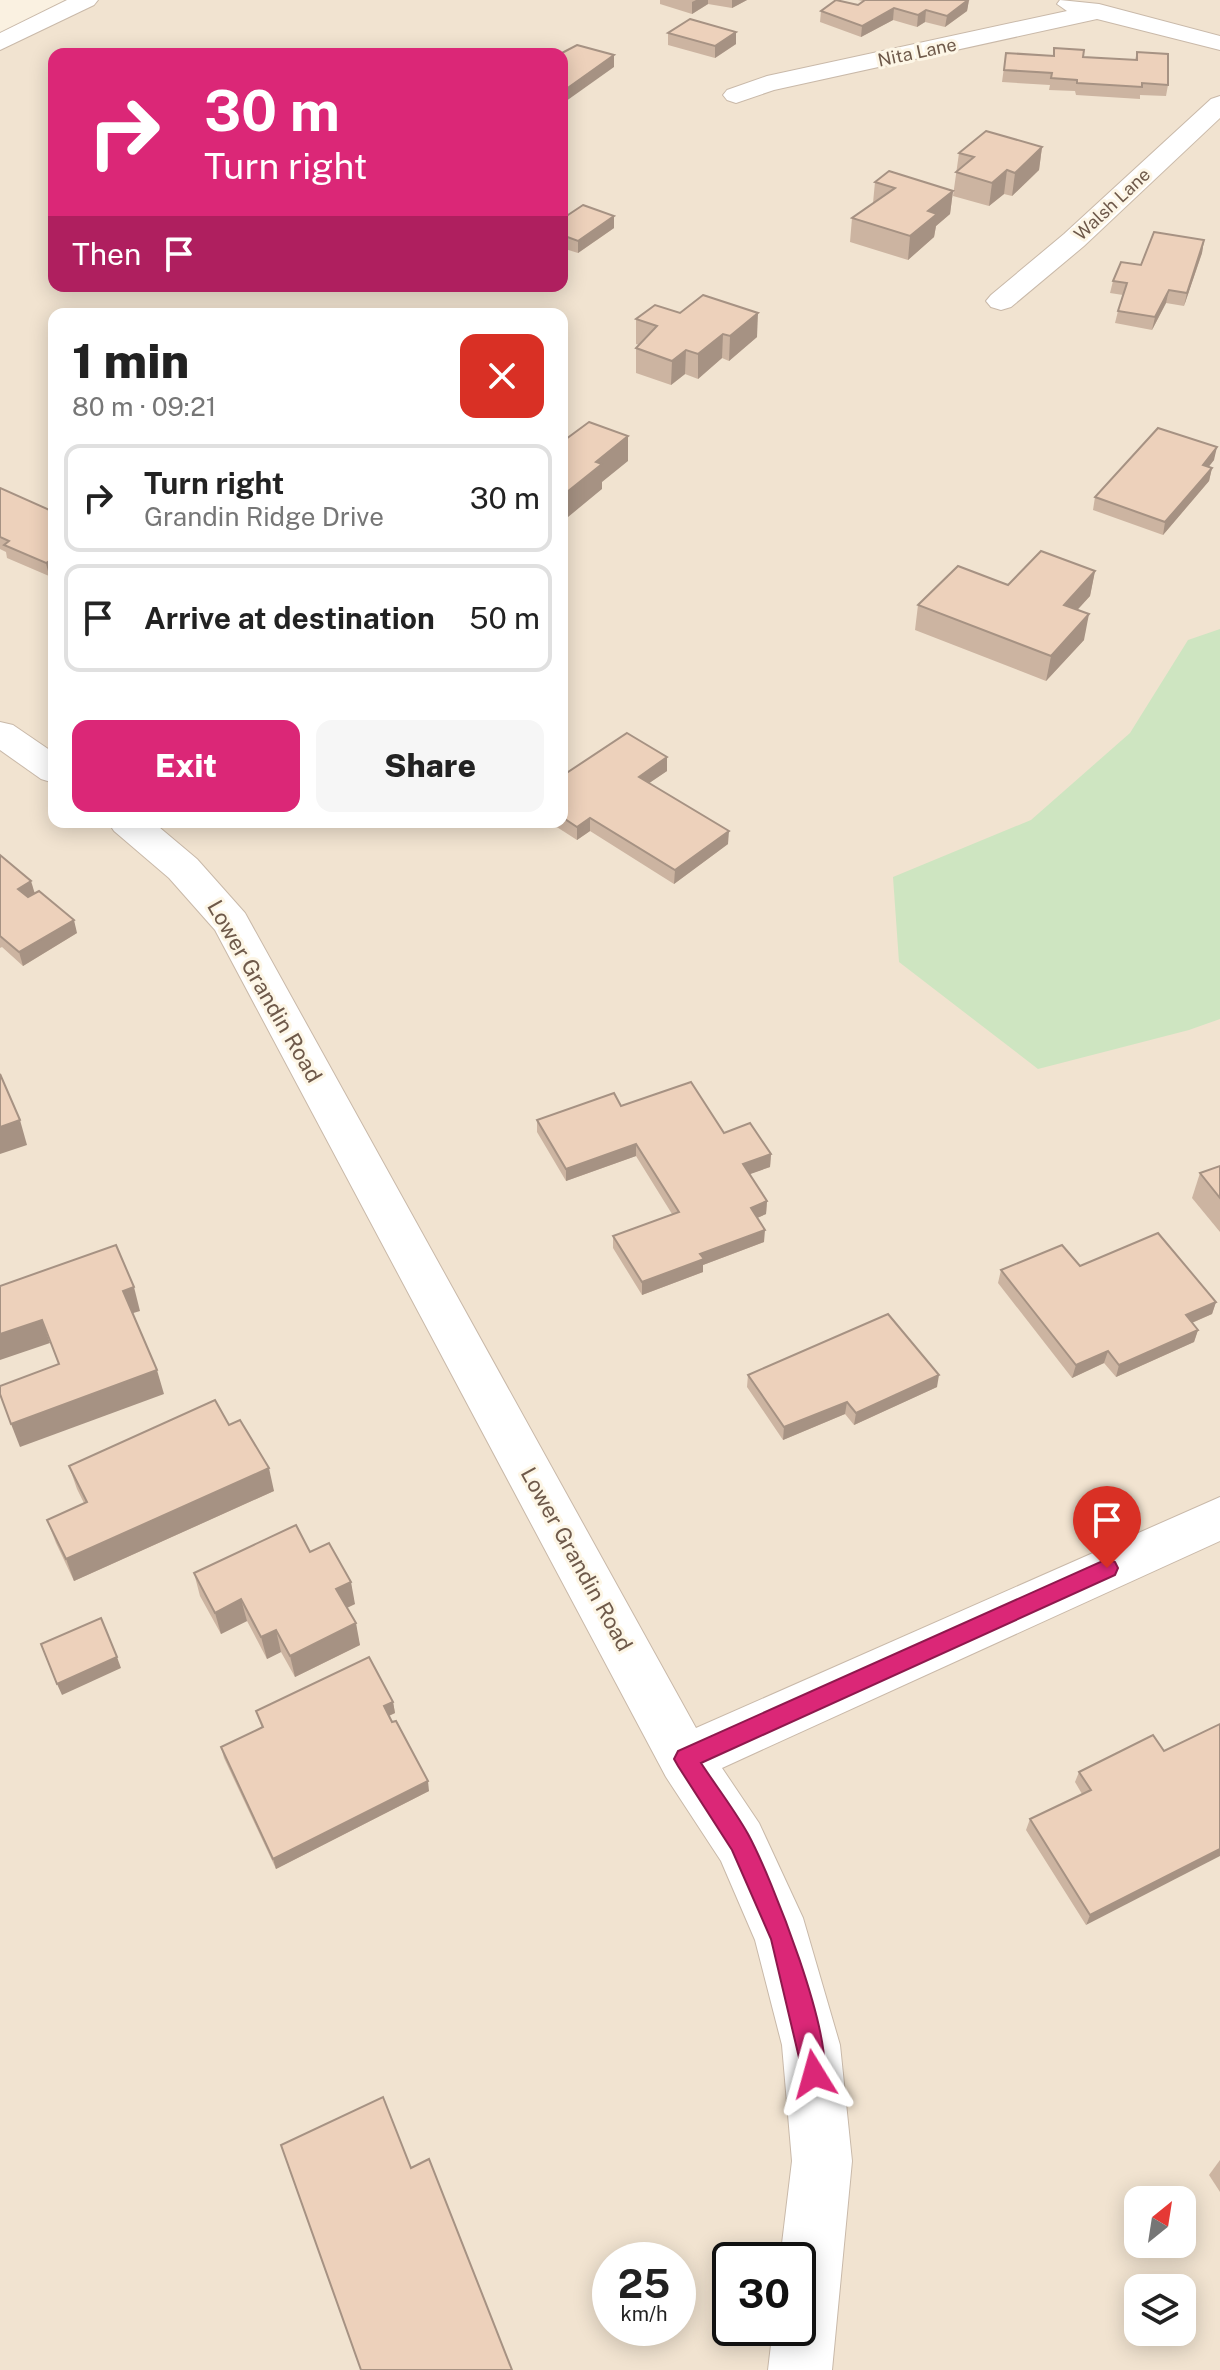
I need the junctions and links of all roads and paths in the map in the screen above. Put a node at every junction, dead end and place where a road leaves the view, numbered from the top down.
1 (86, 0) edge
2 (1055, 0) edge
3 (1099, 11) junction
4 (0, 43) edge
5 (1220, 43) edge
6 (736, 95) dead end
7 (1220, 104) edge
8 (1001, 301) dead end
9 (0, 733) edge
10 (48, 767) edge
11 (136, 828) edge
12 (1220, 1518) edge
13 (685, 1759) junction
14 (800, 2370) edge

1 - 4 street
2 - 3 street
3 - 5 street
3 - 6 street, Nita Lane
7 - 8 street, Walsh Lane
9 - 10 street
11 - 13 street, Lower Grandin Road
12 - 13 street
13 - 14 street, Lower Grandin Road

